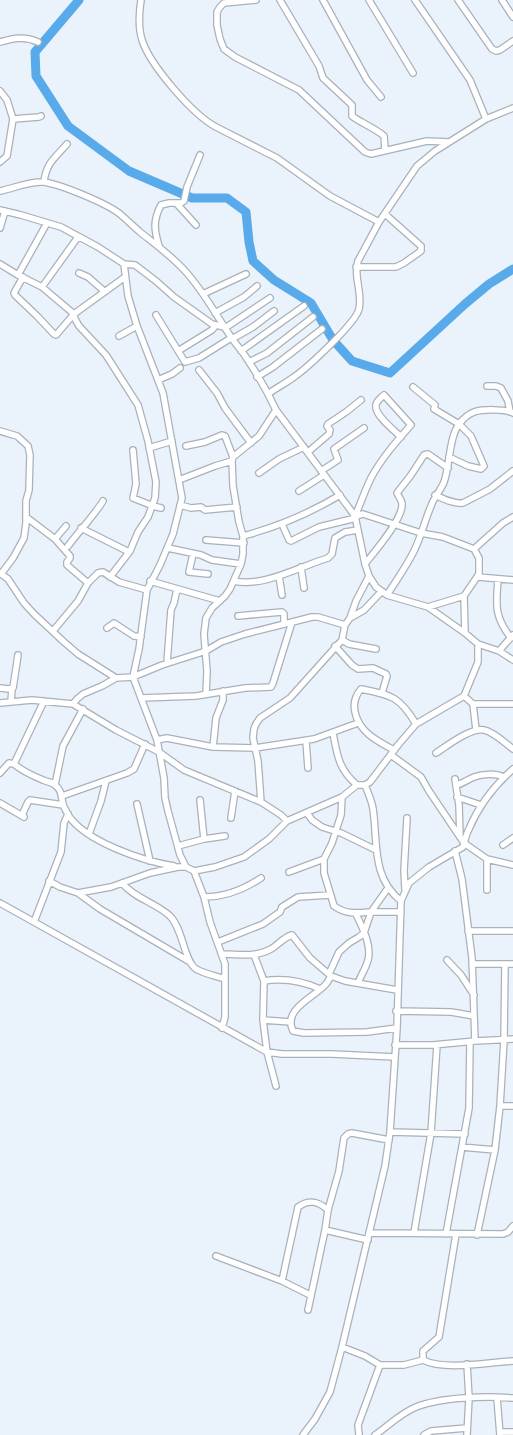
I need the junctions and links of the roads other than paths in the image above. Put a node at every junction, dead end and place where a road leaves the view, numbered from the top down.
1 (141, 0) edge
2 (256, 0) edge
3 (280, 0) edge
4 (322, 0) edge
5 (369, 0) edge
6 (414, 0) edge
7 (458, 0) edge
8 (502, 0) edge
9 (513, 17) edge
10 (513, 41) edge
11 (0, 42) edge
12 (38, 42) dead end
13 (412, 73) dead end
14 (0, 91) edge
15 (381, 97) dead end
16 (513, 108) edge
17 (41, 116) dead end
18 (13, 119) junction
19 (486, 119) junction
20 (449, 142) junction
21 (67, 144) dead end
22 (384, 150) junction
23 (200, 155) dead end
24 (0, 162) edge
25 (44, 182) junction
26 (0, 191) edge
27 (177, 204) junction
28 (3, 211) edge
29 (385, 214) junction
30 (379, 222) junction
31 (47, 223) junction
32 (196, 225) dead end
33 (0, 228) edge
34 (78, 237) junction
35 (159, 246) junction
36 (0, 264) edge
37 (124, 264) junction
38 (356, 267) junction
39 (79, 273) dead end
40 (246, 274) dead end
41 (21, 276) junction
42 (125, 277) junction
43 (42, 286) junction
44 (257, 286) dead end
45 (104, 291) junction
46 (203, 294) junction
47 (270, 298) dead end
48 (304, 306) dead end
49 (274, 311) dead end
50 (215, 313) junction
51 (74, 314) junction
52 (156, 315) dead end
53 (313, 317) dead end
54 (216, 325) junction
55 (137, 326) junction
56 (224, 327) junction
57 (322, 329) dead end
58 (119, 336) dead end
59 (232, 339) junction
60 (178, 351) junction
61 (241, 351) junction
62 (249, 362) junction
63 (180, 368) dead end
64 (199, 370) dead end
65 (257, 377) junction
66 (158, 380) junction
67 (487, 386) dead end
68 (413, 387) dead end
69 (268, 394) junction
70 (361, 400) dead end
71 (276, 410) junction
72 (512, 413) edge
73 (459, 424) junction
74 (364, 428) dead end
75 (0, 431) edge
76 (401, 437) junction
77 (172, 441) junction
78 (251, 443) junction
79 (186, 446) dead end
80 (149, 448) junction
81 (306, 449) junction
82 (133, 450) dead end
83 (449, 457) junction
84 (232, 459) junction
85 (448, 468) junction
86 (513, 471) edge
87 (259, 473) dead end
88 (323, 473) junction
89 (179, 480) junction
90 (299, 491) dead end
91 (340, 495) junction
92 (435, 495) junction
93 (103, 501) dead end
94 (180, 505) junction
95 (152, 506) junction
96 (237, 507) junction
97 (161, 508) dead end
98 (26, 517) junction
99 (355, 517) junction
100 (512, 519) edge
101 (282, 524) junction
102 (394, 525) junction
103 (66, 526) dead end
104 (81, 528) junction
105 (358, 530) junction
106 (421, 533) junction
107 (243, 536) junction
108 (55, 539) junction
109 (206, 540) dead end
110 (244, 543) junction
111 (68, 546) dead end
112 (168, 548) junction
113 (474, 549) junction
114 (129, 552) junction
115 (193, 554) junction
116 (241, 564) junction
117 (366, 564) junction
118 (301, 567) junction
119 (1, 574) edge
120 (208, 574) dead end
121 (278, 576) junction
122 (369, 576) junction
123 (110, 577) junction
124 (478, 577) junction
125 (498, 579) junction
126 (513, 580) edge
127 (150, 581) junction
128 (234, 581) junction
129 (88, 583) junction
130 (304, 588) dead end
131 (177, 589) junction
132 (147, 590) junction
133 (381, 592) junction
134 (282, 595) dead end
135 (387, 595) junction
136 (464, 596) junction
137 (220, 601) junction
138 (428, 607) junction
139 (238, 616) dead end
140 (350, 618) junction
141 (292, 622) junction
142 (284, 624) junction
143 (345, 625) junction
144 (107, 628) dead end
145 (53, 631) junction
146 (465, 633) junction
147 (512, 636) edge
148 (140, 637) junction
149 (342, 640) junction
150 (478, 644) junction
151 (336, 646) junction
152 (376, 649) dead end
153 (206, 651) junction
154 (499, 651) junction
155 (18, 654) dead end
156 (513, 660) edge
157 (167, 664) junction
158 (133, 677) junction
159 (116, 678) junction
160 (0, 688) edge
161 (12, 689) junction
162 (223, 691) junction
163 (382, 693) junction
164 (206, 694) junction
165 (464, 696) junction
166 (141, 698) junction
167 (11, 701) junction
168 (44, 702) junction
169 (0, 703) edge
170 (73, 704) junction
171 (473, 704) junction
172 (513, 704) edge
173 (84, 709) junction
174 (358, 723) junction
175 (416, 724) junction
176 (476, 730) junction
177 (333, 733) junction
178 (157, 740) junction
179 (306, 741) junction
180 (145, 744) junction
181 (213, 747) junction
182 (254, 748) junction
183 (513, 749) edge
184 (160, 752) junction
185 (392, 753) junction
186 (436, 753) dead end
187 (14, 764) junction
188 (308, 768) dead end
189 (513, 769) edge
190 (0, 773) edge
191 (503, 777) junction
192 (106, 781) junction
193 (55, 785) junction
194 (358, 785) junction
195 (365, 785) junction
196 (235, 791) junction
197 (62, 796) junction
198 (342, 796) junction
199 (457, 797) junction
200 (200, 800) dead end
201 (262, 802) junction
202 (0, 803) edge
203 (137, 804) dead end
204 (63, 805) junction
205 (480, 805) junction
206 (307, 813) junction
207 (68, 814) junction
208 (231, 818) dead end
209 (407, 818) dead end
210 (287, 821) junction
211 (335, 832) junction
212 (89, 834) junction
213 (225, 836) dead end
214 (460, 837) junction
215 (513, 838) edge
216 (204, 839) junction
217 (464, 843) junction
218 (503, 845) dead end
219 (178, 846) junction
220 (376, 850) junction
221 (455, 851) junction
222 (324, 859) junction
223 (487, 859) junction
224 (150, 861) junction
225 (513, 865) edge
226 (178, 867) junction
227 (186, 867) junction
228 (194, 871) junction
229 (289, 872) dead end
230 (260, 878) dead end
231 (49, 881) junction
232 (122, 883) junction
233 (388, 888) junction
234 (405, 890) junction
235 (487, 890) dead end
236 (78, 893) junction
237 (330, 895) junction
238 (204, 897) junction
239 (401, 901) junction
240 (0, 903) edge
241 (371, 912) junction
242 (401, 912) junction
243 (356, 914) junction
244 (34, 922) junction
245 (468, 931) junction
246 (513, 931) edge
247 (364, 933) junction
248 (218, 942) junction
249 (222, 954) junction
250 (254, 955) junction
251 (447, 960) dead end
252 (190, 962) junction
253 (472, 964) junction
254 (504, 964) junction
255 (513, 964) edge
256 (330, 975) junction
257 (225, 979) junction
258 (264, 980) junction
259 (358, 983) junction
260 (320, 989) junction
261 (397, 990) junction
262 (474, 995) junction
263 (396, 1012) junction
264 (474, 1016) junction
265 (263, 1020) junction
266 (291, 1022) junction
267 (222, 1028) junction
268 (397, 1028) junction
269 (513, 1039) edge
270 (504, 1040) junction
271 (472, 1041) junction
272 (395, 1045) junction
273 (437, 1045) junction
274 (267, 1052) junction
275 (395, 1057) junction
276 (276, 1086) dead end
277 (500, 1106) junction
278 (513, 1106) edge
279 (390, 1132) junction
280 (431, 1133) junction
281 (465, 1134) junction
282 (389, 1140) junction
283 (462, 1147) junction
284 (495, 1150) junction
285 (328, 1210) junction
286 (513, 1228) edge
287 (325, 1230) junction
288 (369, 1233) junction
289 (414, 1233) junction
290 (446, 1234) junction
291 (456, 1234) junction
292 (477, 1235) junction
293 (368, 1240) junction
294 (216, 1256) dead end
295 (282, 1281) junction
296 (310, 1295) junction
297 (308, 1310) dead end
298 (342, 1347) junction
299 (423, 1360) junction
300 (513, 1360) edge
301 (467, 1364) junction
302 (380, 1365) junction
303 (469, 1398) junction
304 (497, 1398) junction
305 (513, 1398) edge
306 (467, 1428) junction
307 (513, 1432) edge
308 (500, 1433) edge
309 (303, 1435) edge
310 (359, 1435) edge
311 (375, 1435) edge
312 (424, 1435) edge
313 (467, 1435) edge

1 - 30 street
2 - 22 street
3 - 22 street
4 - 15 street
5 - 13 street
6 - 19 street
7 - 10 street
8 - 9 street
11 - 12 street
14 - 18 street
16 - 19 street
17 - 18 street
18 - 24 street
19 - 20 street
20 - 22 street
20 - 29 street
21 - 25 street
23 - 27 street
25 - 26 street
25 - 35 street
27 - 32 street
27 - 35 street
28 - 31 street
28 - 33 street
29 - 30 street
29 - 38 street
30 - 38 street
31 - 34 street
31 - 41 street
34 - 37 street
34 - 43 street
35 - 46 street
36 - 41 street
37 - 42 street
37 - 54 street
38 - 69 street
39 - 45 street
40 - 46 street
41 - 43 street
41 - 51 street
42 - 45 street
42 - 55 street
43 - 51 street
44 - 50 street
45 - 51 street
46 - 50 street
47 - 56 street
48 - 61 street
49 - 59 street
50 - 56 street
51 - 80 street
52 - 60 street
53 - 62 street
54 - 56 street
54 - 60 street
55 - 58 street
55 - 66 street
56 - 59 street
57 - 65 street
59 - 60 street
59 - 61 street
61 - 62 street
62 - 65 street
63 - 66 street
64 - 78 street
65 - 69 street
66 - 77 street
67 - 72 street
68 - 73 street
69 - 71 street
70 - 81 street
71 - 78 street
71 - 81 street
72 - 73 street
73 - 83 street
73 - 83 street
74 - 88 street
75 - 98 street
76 - 76 street
76 - 99 street
77 - 80 street
77 - 89 street
78 - 84 street
79 - 84 street
80 - 95 street
81 - 87 street
81 - 88 street
82 - 95 street
83 - 85 street
84 - 89 street
84 - 96 street
85 - 92 street
85 - 102 street
86 - 92 street
88 - 90 street
88 - 91 street
89 - 94 street
91 - 99 street
91 - 101 street
92 - 106 street
93 - 104 street
94 - 96 street
94 - 112 street
95 - 97 street
95 - 114 street
96 - 107 street
98 - 108 street
98 - 119 street
99 - 101 street
99 - 102 street
99 - 105 street
100 - 113 street
101 - 107 street
102 - 106 street
102 - 117 street
103 - 108 street
104 - 111 street
104 - 114 street
105 - 117 street
105 - 118 street
106 - 113 street
106 - 135 street
107 - 110 street
108 - 129 street
109 - 110 street
110 - 116 street
112 - 115 street
112 - 127 street
113 - 124 street
114 - 123 street
115 - 116 street
115 - 120 street
116 - 128 street
117 - 122 street
118 - 121 street
118 - 130 street
119 - 145 street
121 - 128 street
121 - 134 street
122 - 133 street
122 - 140 street
123 - 129 street
123 - 132 street
124 - 125 street
124 - 136 street
125 - 126 street
125 - 147 street
127 - 131 street
127 - 132 street
128 - 137 street
129 - 145 street
131 - 137 street
131 - 157 street
132 - 148 street
133 - 135 street
133 - 140 street
135 - 138 street
136 - 138 street
136 - 146 street
137 - 153 street
138 - 146 street
139 - 142 street
140 - 143 street
141 - 142 street
141 - 143 street
141 - 162 street
142 - 153 street
143 - 149 street
144 - 148 street
145 - 159 street
146 - 150 street
147 - 154 street
148 - 158 street
149 - 151 street
149 - 152 street
150 - 154 street
150 - 165 street
151 - 163 street
151 - 182 street
153 - 157 street
153 - 164 street
154 - 156 street
155 - 161 street
157 - 158 street
158 - 159 street
158 - 166 street
159 - 170 street
160 - 161 street
161 - 167 street
162 - 164 street
162 - 181 street
163 - 174 street
163 - 175 street
164 - 166 street
165 - 171 street
165 - 175 street
166 - 178 street
167 - 168 street
167 - 169 street
168 - 170 street
168 - 187 street
170 - 173 street
171 - 172 street
171 - 176 street
173 - 180 street
173 - 193 street
174 - 177 street
174 - 185 street
175 - 185 street
176 - 183 street
176 - 186 street
177 - 179 street
177 - 194 street
178 - 181 street
178 - 184 street
179 - 182 street
179 - 188 street
180 - 184 street
180 - 192 street
181 - 182 street
182 - 201 street
184 - 196 street
184 - 219 street
185 - 195 street
185 - 214 street
187 - 190 street
187 - 193 street
189 - 191 street
191 - 199 street
191 - 205 street
192 - 197 street
192 - 212 street
193 - 197 street
194 - 195 street
194 - 198 street
195 - 220 street
196 - 201 street
196 - 208 street
197 - 204 street
198 - 206 street
198 - 211 street
199 - 205 street
199 - 214 street
200 - 216 street
201 - 210 street
202 - 204 street
203 - 224 street
204 - 207 street
205 - 217 street
206 - 210 street
206 - 211 street
207 - 212 street
207 - 231 street
209 - 234 street
210 - 228 street
211 - 220 street
211 - 222 street
212 - 224 street
213 - 216 street
214 - 217 street
215 - 218 street
216 - 219 street
217 - 221 street
217 - 223 street
219 - 227 street
220 - 233 street
221 - 234 street
221 - 245 street
222 - 229 street
222 - 237 street
223 - 225 street
223 - 235 street
224 - 226 street
226 - 227 street
226 - 232 street
227 - 228 street
228 - 238 street
230 - 238 street
231 - 236 street
231 - 244 street
232 - 236 street
232 - 252 street
233 - 239 street
233 - 241 street
234 - 239 street
236 - 252 street
237 - 243 street
237 - 248 street
238 - 248 street
239 - 242 street
240 - 244 street
241 - 242 street
241 - 243 street
241 - 247 street
242 - 261 street
243 - 247 street
244 - 267 street
245 - 246 street
245 - 253 street
247 - 256 street
247 - 259 street
248 - 249 street
249 - 250 street
249 - 257 street
250 - 256 street
250 - 258 street
251 - 262 street
252 - 257 street
253 - 254 street
253 - 262 street
254 - 255 street
254 - 270 street
256 - 259 street
256 - 260 street
257 - 267 street
258 - 260 street
258 - 265 street
259 - 261 street
260 - 266 street
261 - 263 street
262 - 264 street
263 - 264 street
263 - 268 street
264 - 271 street
265 - 266 street
265 - 274 street
266 - 268 street
267 - 274 street
268 - 272 street
269 - 270 street
270 - 271 street
270 - 277 street
271 - 273 street
271 - 281 street
272 - 273 street
272 - 275 street
273 - 280 street
274 - 275 street
274 - 276 street
275 - 279 street
277 - 278 street
277 - 284 street
279 - 280 street
279 - 282 street
280 - 281 street
280 - 289 street
281 - 283 street
282 - 285 street
282 - 288 street
283 - 284 street
283 - 290 street
284 - 292 street
285 - 287 street
285 - 295 street
286 - 292 street
287 - 293 street
287 - 296 street
288 - 289 street
288 - 293 street
289 - 290 street
290 - 291 street
291 - 292 street
291 - 299 street
293 - 298 street
294 - 295 street
295 - 296 street
296 - 297 street
298 - 302 street
298 - 309 street
299 - 301 street
299 - 302 street
300 - 301 street
301 - 303 street
302 - 310 street
303 - 304 street
303 - 306 street
303 - 311 street
304 - 305 street
304 - 308 street
306 - 312 street
306 - 313 street
307 - 308 street

